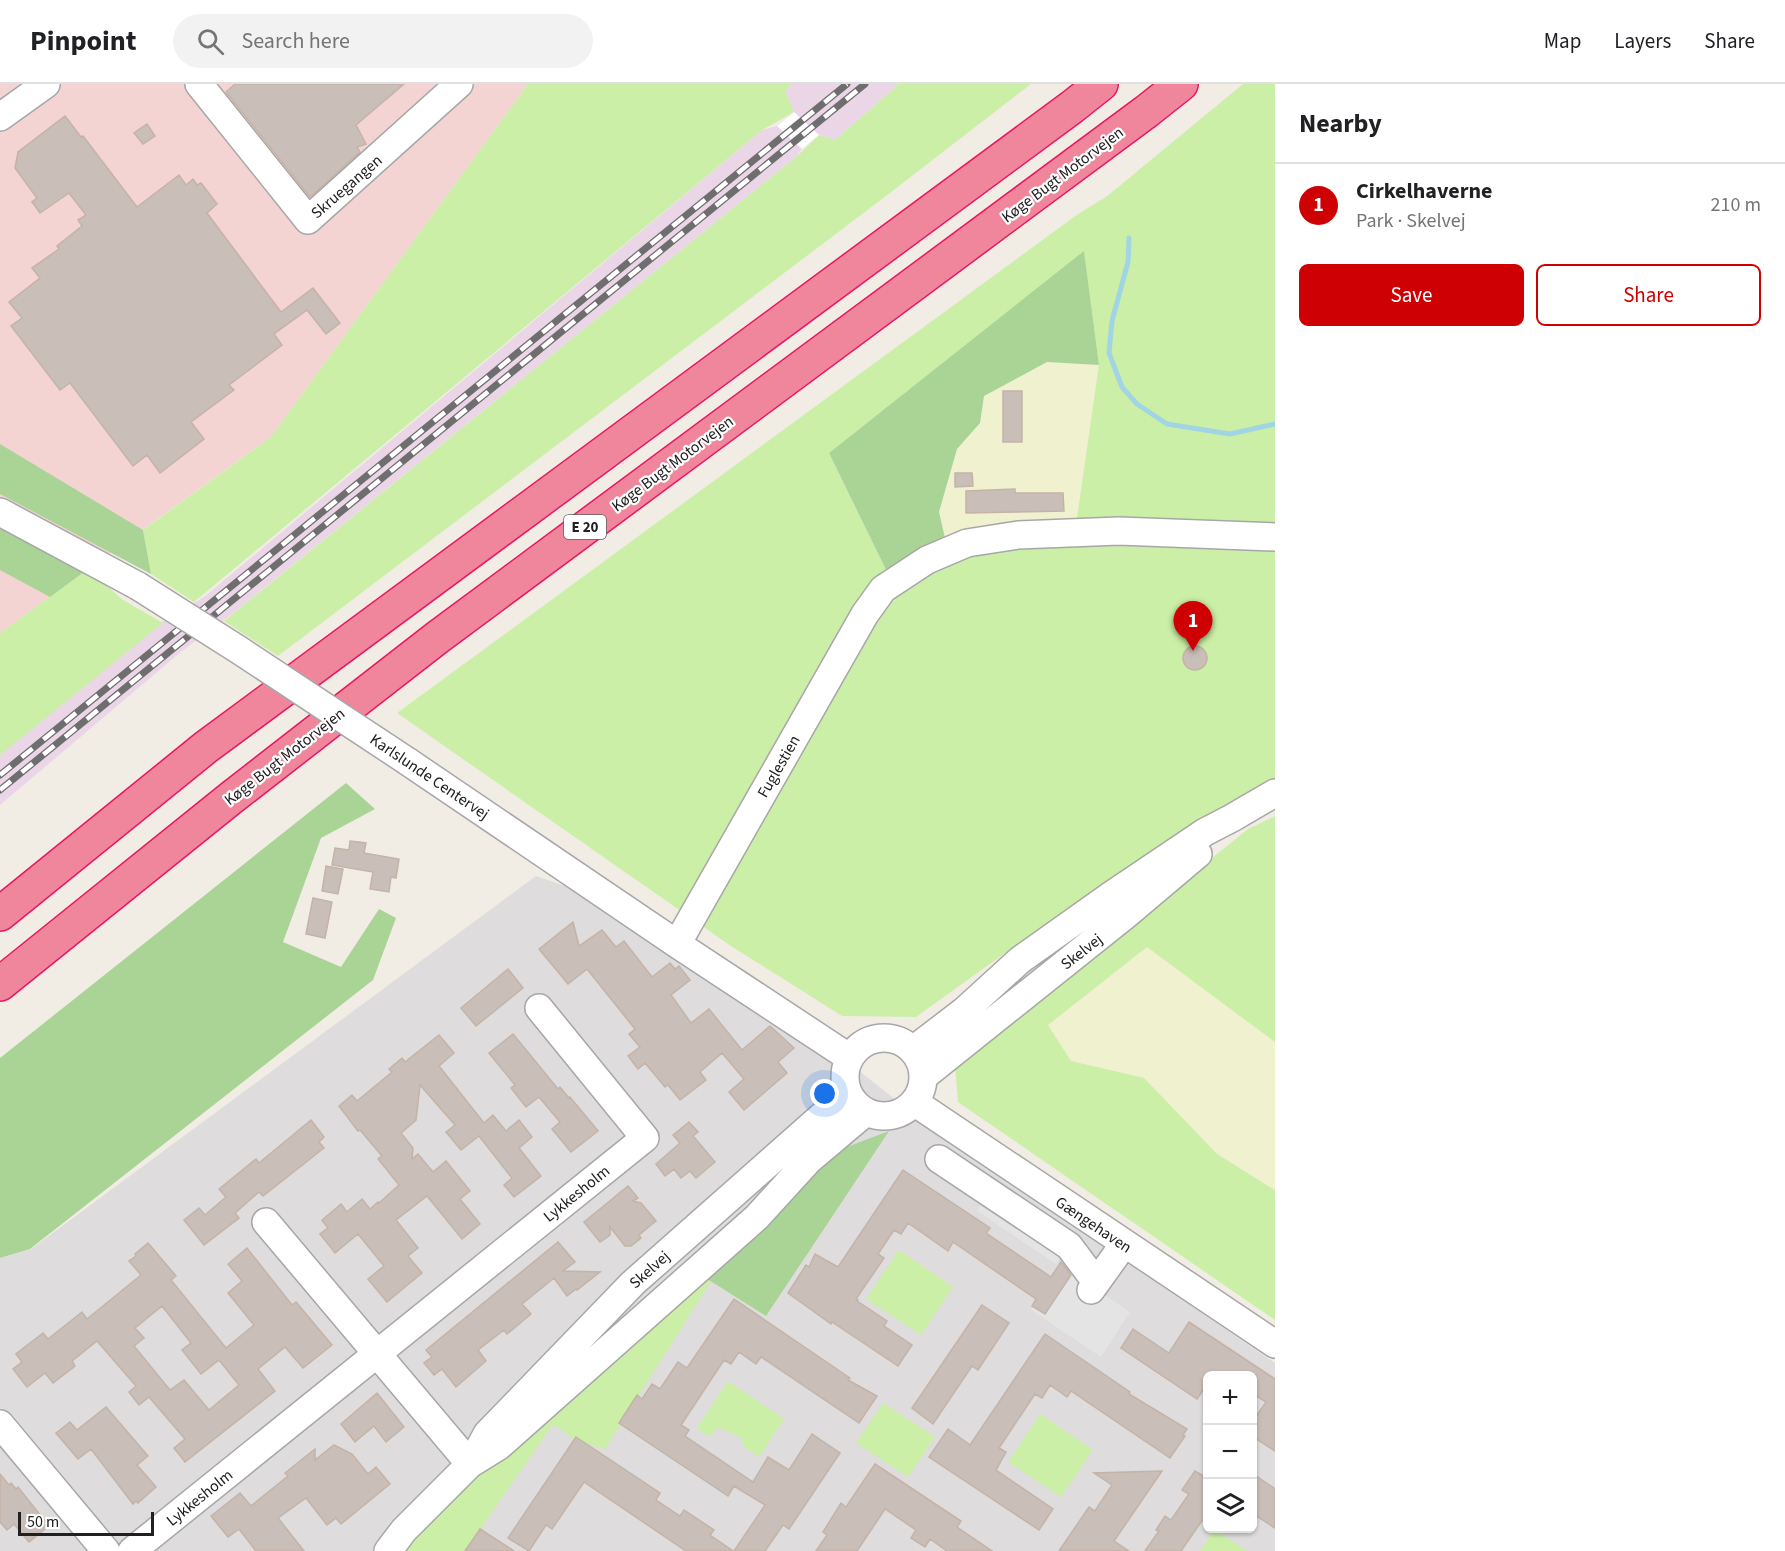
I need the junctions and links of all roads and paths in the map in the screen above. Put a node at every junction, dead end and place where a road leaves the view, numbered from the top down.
1 (46, 84) edge
2 (199, 84) edge
3 (459, 84) edge
4 (1101, 84) edge
5 (1181, 84) edge
6 (0, 117) edge
7 (0, 512) edge
8 (1275, 537) edge
9 (1275, 793) edge
10 (1232, 818) junction
11 (0, 914) edge
12 (677, 944) junction
13 (0, 984) edge
14 (539, 1008) dead end
15 (913, 1050) junction
16 (850, 1058) junction
17 (923, 1077) junction
18 (848, 1093) junction
19 (914, 1102) junction
20 (866, 1112) junction
21 (939, 1159) dead end
22 (266, 1222) dead end
23 (1124, 1244) junction
24 (1275, 1344) edge
25 (377, 1353) junction
26 (0, 1424) edge
27 (470, 1464) junction
28 (106, 1551) edge
29 (132, 1551) edge
30 (388, 1551) edge

1 - 6 street
2 - 3 street, Skruegangen
4 - 11 highway
5 - 13 highway, Køge Bugt Motorvejen / E 20
7 - 12 street, Karlslunde Centervej, bridge
8 - 12 street, Fuglestien
9 - 10 street, Skelvej
10 - 15 street, Skelvej
10 - 17 street, Skelvej
12 - 16 street, Karlslunde Centervej
14 - 25 street, Lykkesholm
15 - 16 street
15 - 17 street
16 - 18 street
17 - 19 street
18 - 20 street
18 - 27 street, Skelvej
19 - 20 street
19 - 23 street, Gængehaven
20 - 27 street, Skelvej
21 - 23 street
22 - 25 street
23 - 24 street, Gængehaven
25 - 27 street
25 - 29 street, Lykkesholm
26 - 28 street
27 - 30 street, Skelvej

